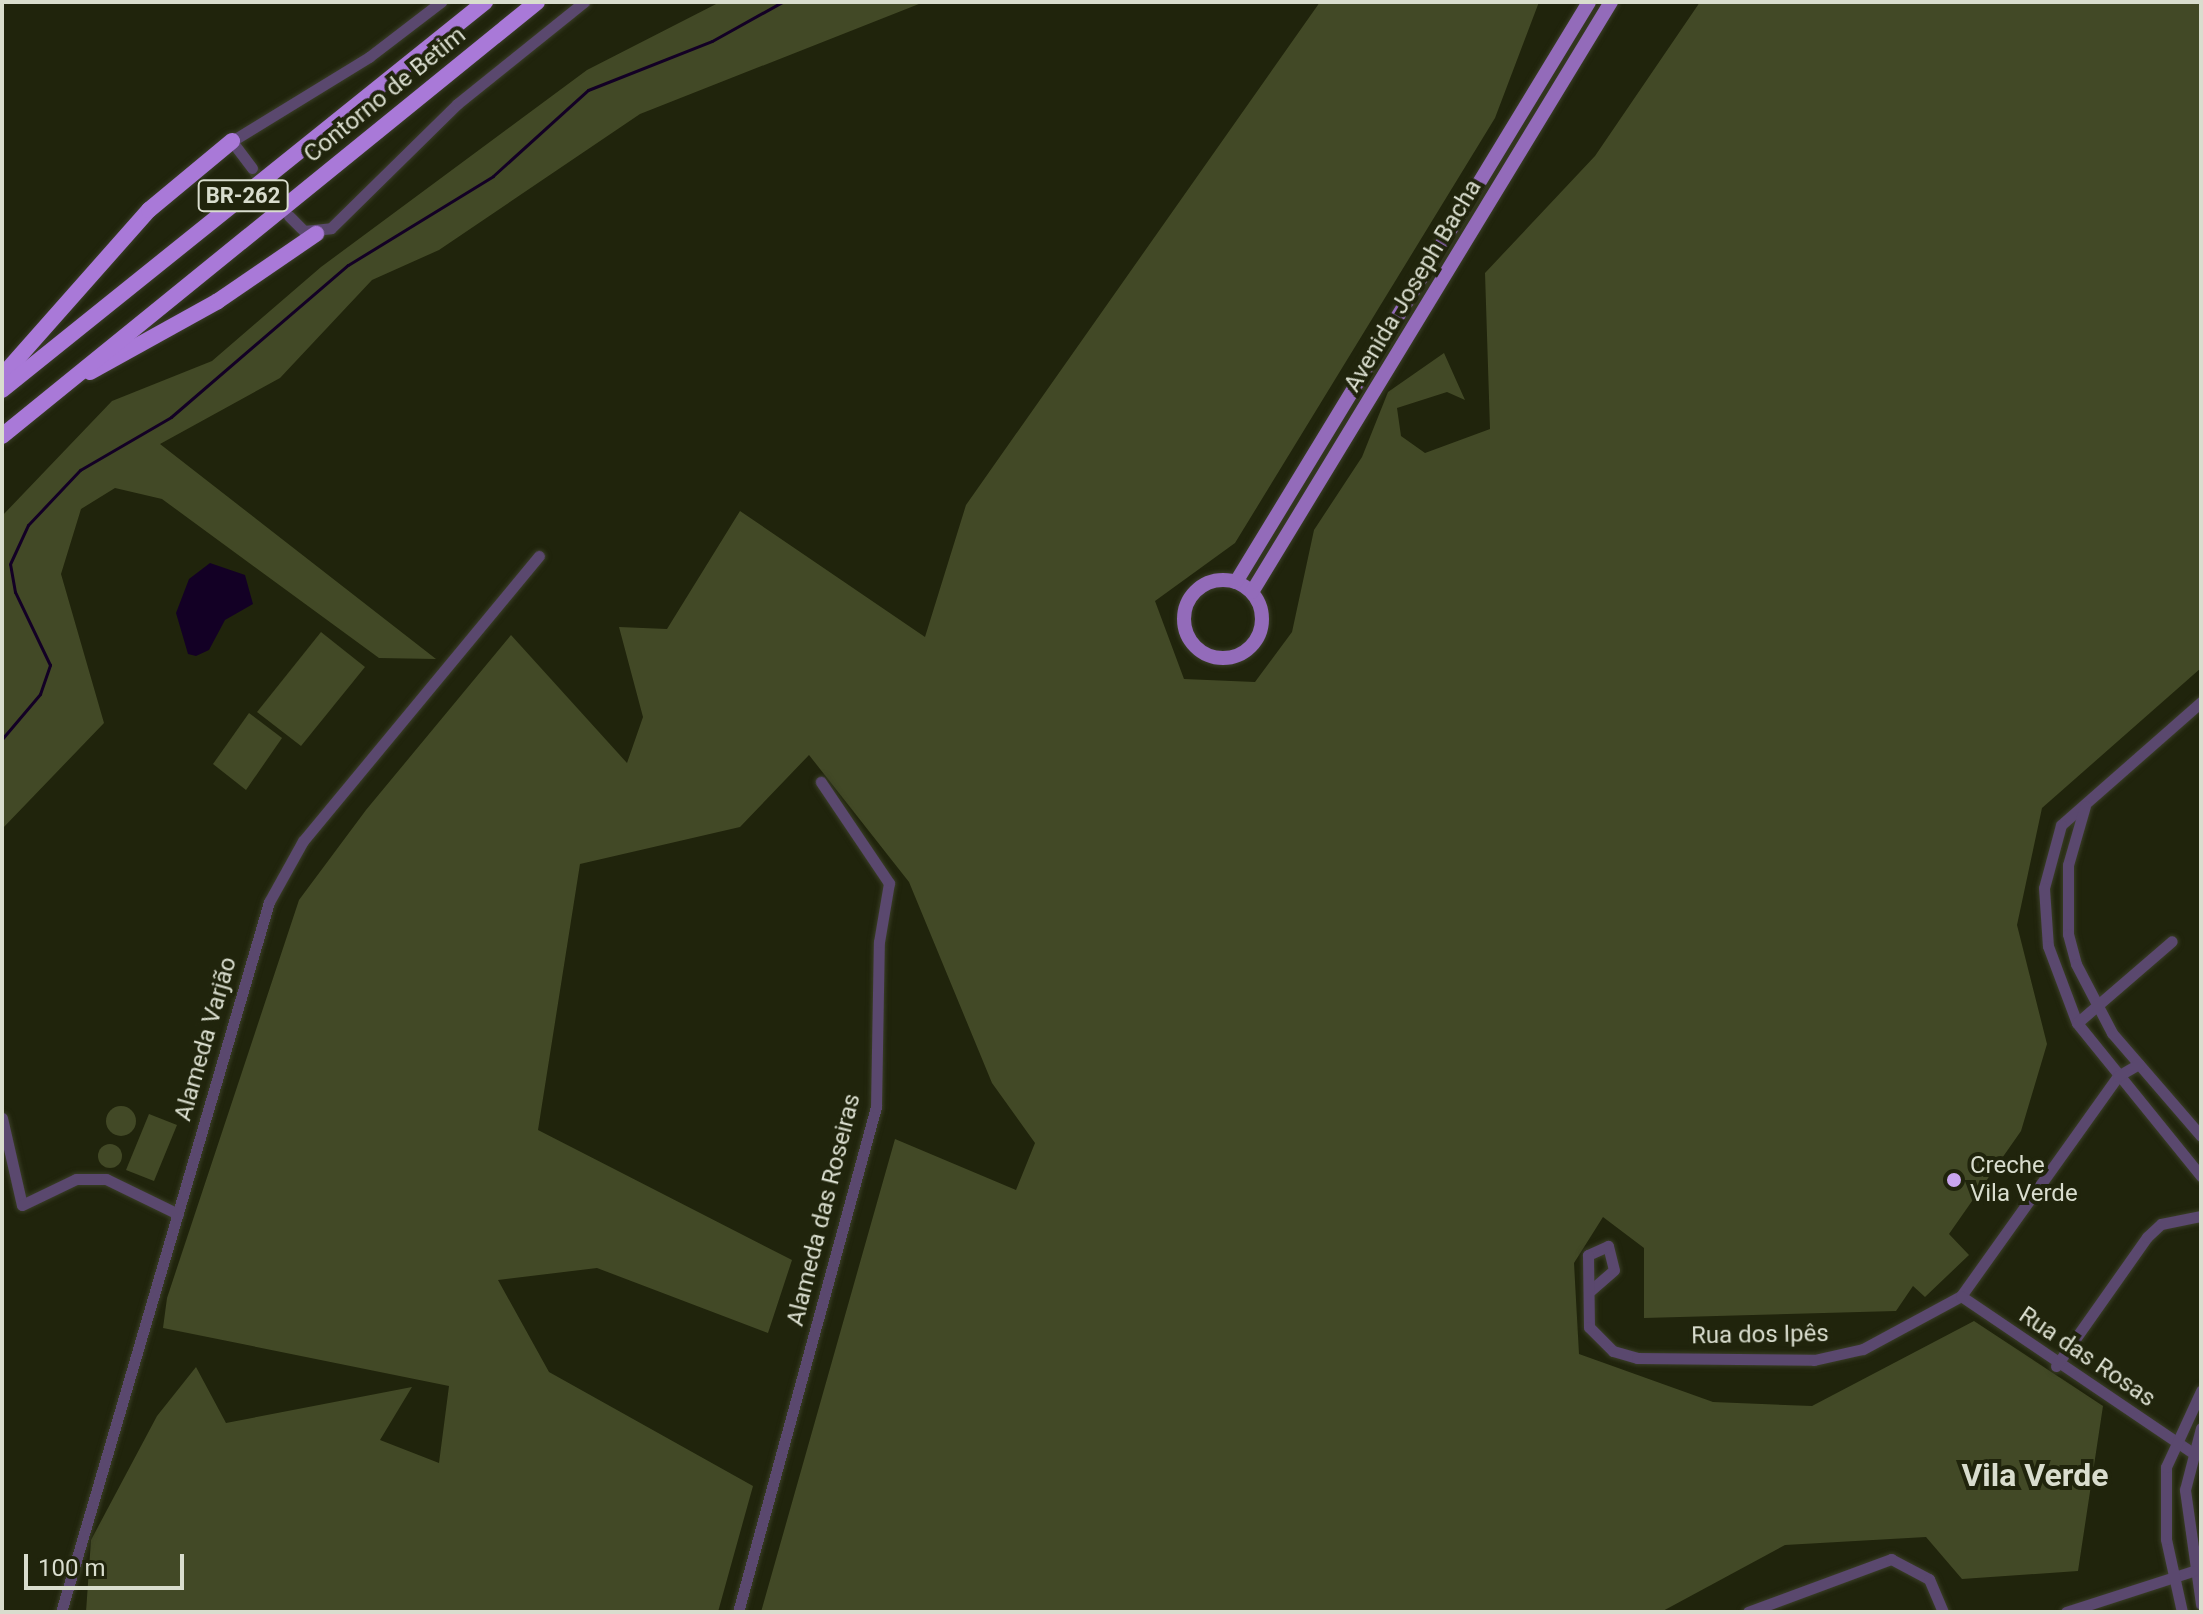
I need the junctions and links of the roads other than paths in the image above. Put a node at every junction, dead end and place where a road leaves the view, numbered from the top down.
1 (441, 2) edge
2 (485, 2) edge
3 (537, 2) edge
4 (584, 2) edge
5 (1589, 2) edge
6 (1611, 2) edge
7 (232, 141) junction
8 (252, 168) tunnel mouth
9 (289, 216) tunnel mouth
10 (316, 234) junction
11 (2, 376) edge
12 (2, 390) edge
13 (54, 393) junction
14 (2, 436) edge
15 (539, 556) dead end
16 (1236, 582) junction
17 (1252, 592) junction
18 (2201, 702) edge
19 (821, 782) dead end
20 (2087, 802) junction
21 (2172, 941) dead end
22 (2095, 1008) junction
23 (2077, 1023) junction
24 (2139, 1064) junction
25 (2118, 1076) junction
26 (2, 1118) edge
27 (2201, 1136) edge
28 (2201, 1176) edge
29 (178, 1214) junction
30 (2201, 1216) edge
31 (1591, 1290) dead end
32 (1961, 1296) junction
33 (2056, 1366) junction
34 (2201, 1391) edge
35 (2201, 1428) edge
36 (2174, 1442) junction
37 (2190, 1451) junction
38 (2193, 1571) junction
39 (2173, 1577) junction
40 (2201, 1604) edge
41 (61, 1612) edge
42 (738, 1612) edge
43 (1748, 1612) edge
44 (1943, 1612) edge
45 (2066, 1612) edge
46 (2182, 1612) edge

1 - 7 street
2 - 12 highway, Contorno de Betim / BR-262
3 - 13 highway, Contorno de Betim / BR-262
4 - 10 street, BR-262
5 - 16 main road, Avenida Joseph Bacha
6 - 17 main road, Avenida Joseph Bacha
7 - 8 street
7 - 11 highway
9 - 10 street, BR-262
10 - 13 highway
13 - 14 highway, Contorno de Betim / BR-262
15 - 29 street, Alameda Varjão
16 - 17 main road
16 - 17 main road
18 - 20 street
19 - 42 street, Alameda das Roseiras
20 - 22 street
20 - 23 street
21 - 22 street
22 - 23 street
22 - 24 street
23 - 25 street
24 - 25 street, Rua dos Ipês
24 - 27 street
25 - 28 street
25 - 32 street, Rua dos Ipês
26 - 29 street
29 - 41 street, Alameda Varjão
30 - 33 street
31 - 32 street, Rua dos Ipês
32 - 33 street, Rua das Rosas
33 - 36 street, Rua das Rosas
34 - 36 street
35 - 37 street
36 - 37 street, Rua das Rosas
36 - 39 street
37 - 38 street
38 - 39 street
38 - 40 street
39 - 45 street
39 - 46 street
43 - 44 street

